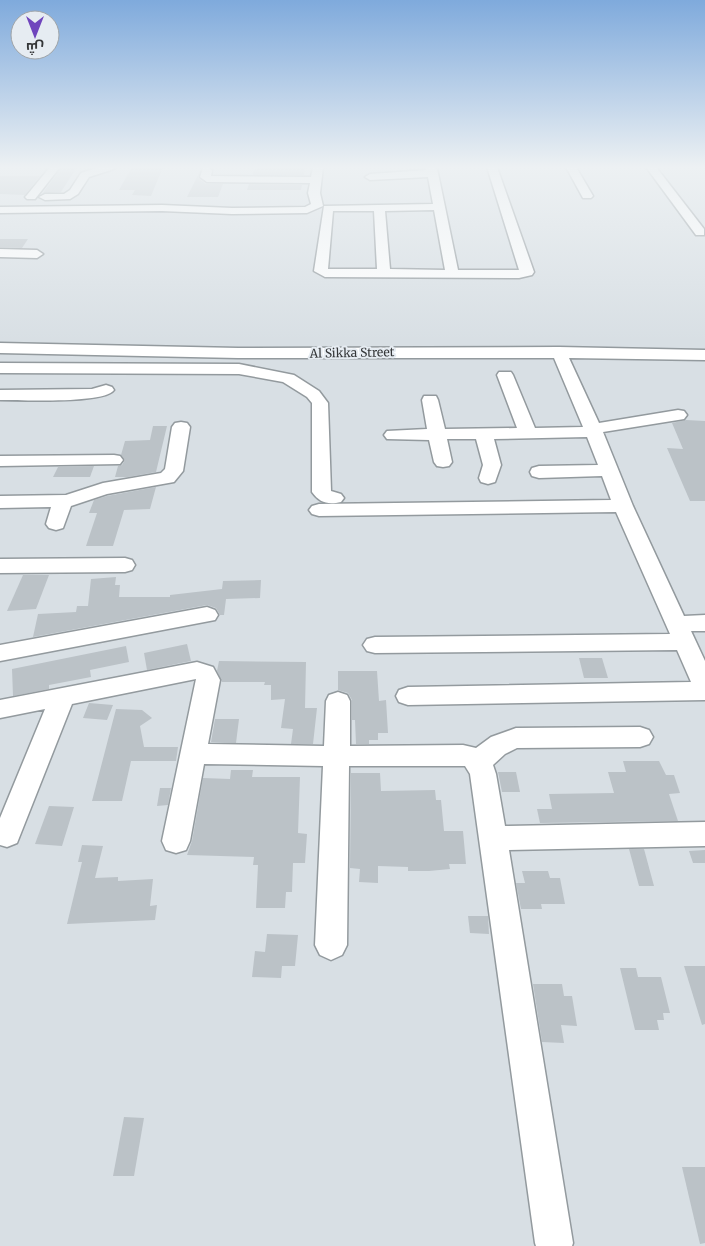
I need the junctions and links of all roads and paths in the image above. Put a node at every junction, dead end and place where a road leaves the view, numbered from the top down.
1 (325, 225) edge
2 (376, 225) edge
3 (443, 225) edge
4 (511, 225) edge
5 (695, 225) edge
6 (700, 232) dead end
7 (0, 253) edge
8 (37, 254) dead end
9 (384, 273) junction
10 (452, 273) junction
11 (0, 348) edge
12 (558, 352) junction
13 (705, 355) edge
14 (0, 368) edge
15 (505, 375) dead end
16 (106, 390) dead end
17 (0, 395) edge
18 (430, 400) dead end
19 (678, 415) dead end
20 (181, 427) dead end
21 (593, 430) junction
22 (528, 433) junction
23 (437, 434) junction
24 (484, 434) junction
25 (394, 435) dead end
26 (114, 460) dead end
27 (0, 461) edge
28 (443, 462) dead end
29 (609, 470) junction
30 (539, 472) dead end
31 (488, 478) dead end
32 (334, 498) dead end
33 (63, 501) junction
34 (0, 502) edge
35 (623, 506) junction
36 (319, 510) dead end
37 (56, 524) dead end
38 (125, 565) dead end
39 (0, 566) edge
40 (207, 615) dead end
41 (705, 623) edge
42 (682, 633) junction
43 (375, 645) dead end
44 (0, 653) edge
45 (703, 680) edge
46 (408, 696) dead end
47 (62, 698) junction
48 (338, 701) dead end
49 (0, 709) edge
50 (640, 737) dead end
51 (194, 754) junction
52 (337, 756) junction
53 (479, 762) junction
54 (705, 834) edge
55 (7, 835) dead end
56 (492, 838) junction
57 (176, 841) dead end
58 (331, 945) dead end
59 (554, 1243) dead end

1 - 9 street
2 - 9 street
3 - 10 street
4 - 10 street
5 - 6 street
7 - 8 street
9 - 10 street
11 - 12 street, Al Sikka Street
12 - 13 street, Al Sikka Street
12 - 21 street
14 - 32 street
15 - 22 street
16 - 17 street
18 - 23 street
19 - 21 street
20 - 33 street
21 - 22 street
21 - 29 street
22 - 24 street
23 - 24 street
23 - 25 street
23 - 28 street
24 - 31 street
26 - 27 street
29 - 30 street
29 - 35 street
33 - 34 street
33 - 37 street
35 - 36 street
35 - 42 street
38 - 39 street
40 - 44 street
41 - 42 street
42 - 43 street
42 - 45 street
45 - 46 street
47 - 49 street
47 - 51 street
47 - 55 street
48 - 52 street
50 - 53 street
51 - 52 street
51 - 57 street
52 - 53 street
52 - 58 street
53 - 56 street
54 - 56 street
56 - 59 street

